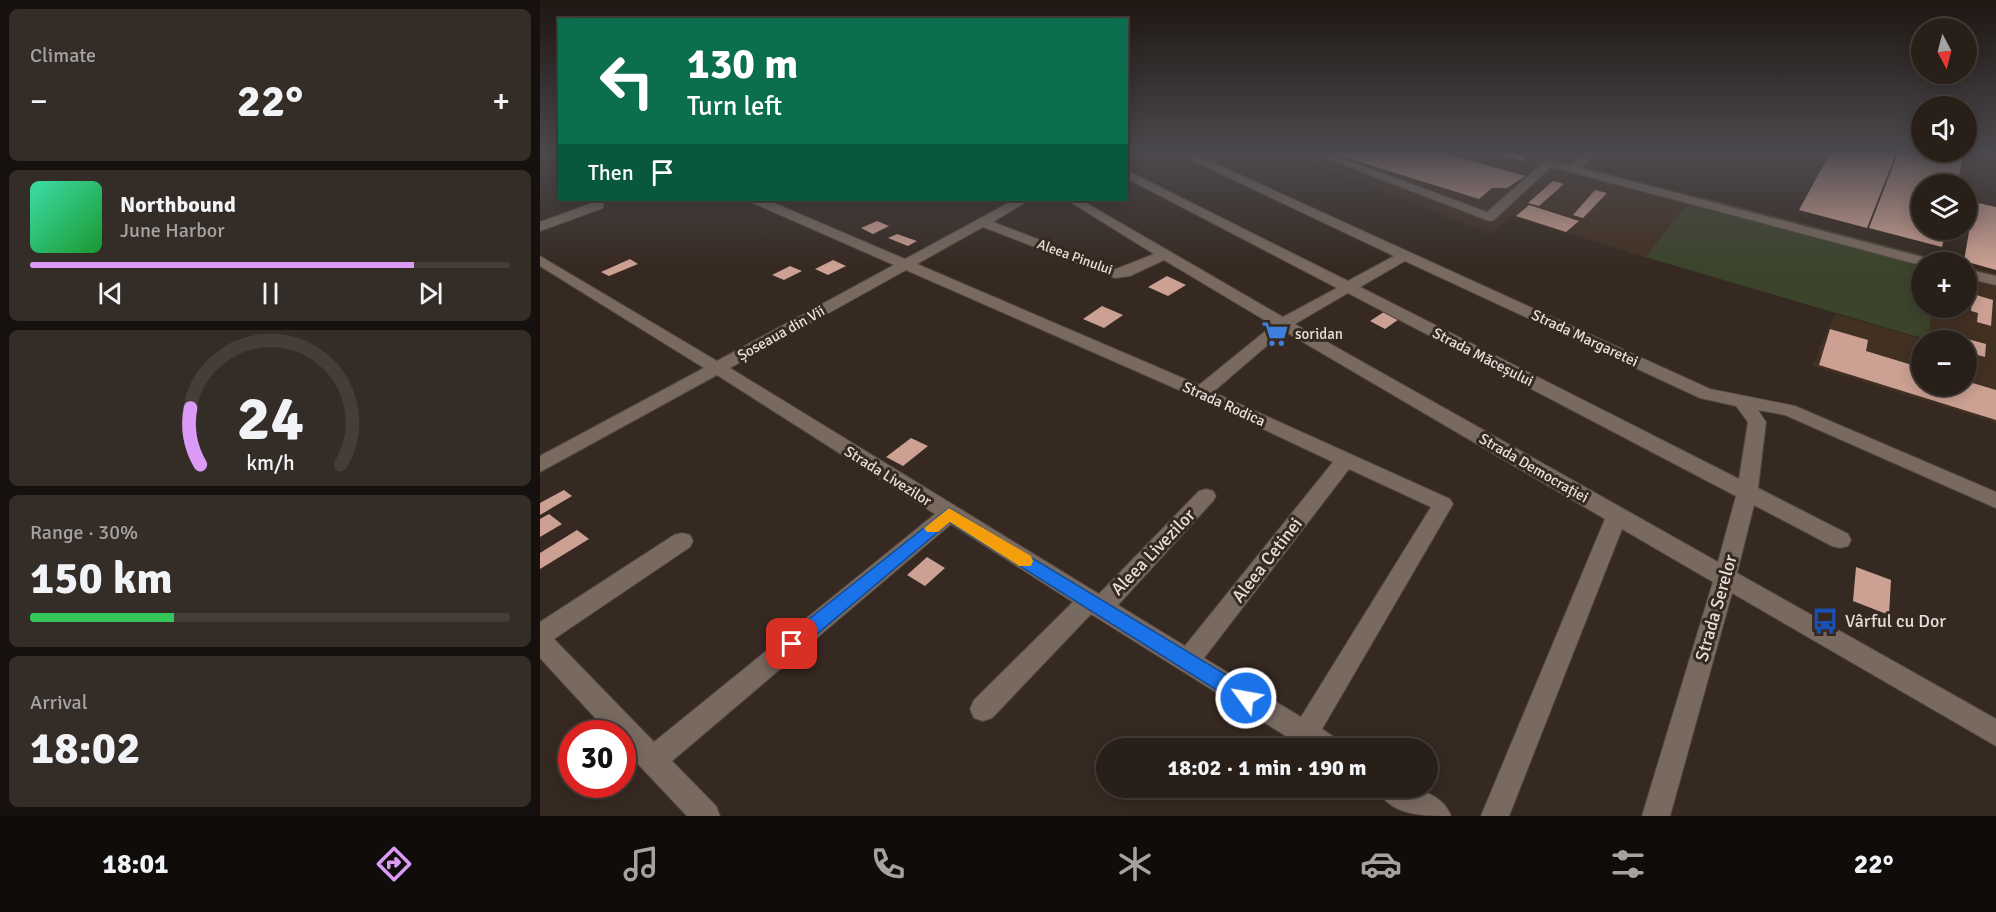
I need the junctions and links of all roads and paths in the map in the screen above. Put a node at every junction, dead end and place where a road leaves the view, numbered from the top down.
1 (1161, 191) edge
2 (1266, 191) edge
3 (1420, 191) edge
4 (1518, 191) edge
5 (1668, 191) edge
6 (759, 201) edge
7 (1021, 201) edge
8 (1075, 201) edge
9 (598, 205) dead end
10 (982, 222) junction
11 (540, 226) edge
12 (1166, 253) junction
13 (1405, 255) junction
14 (1911, 258) edge
15 (540, 261) edge
16 (906, 264) junction
17 (1977, 276) edge
18 (1996, 281) edge
19 (1347, 287) junction
20 (1283, 324) junction
21 (717, 368) junction
22 (1201, 393) junction
23 (1742, 401) junction
24 (1346, 459) junction
25 (540, 465) edge
26 (1747, 492) junction
27 (1206, 496) dead end
28 (1996, 500) edge
29 (949, 514) junction
30 (1617, 516) junction
31 (1840, 540) dead end
32 (682, 541) dead end
33 (1725, 578) junction
34 (1095, 604) junction
35 (541, 642) edge
36 (1187, 662) junction
37 (982, 709) dead end
38 (1996, 733) edge
39 (1305, 734) junction
40 (1312, 738) edge
41 (652, 760) junction
42 (1407, 798) edge
43 (706, 816) edge
44 (1437, 816) edge
45 (1495, 816) edge
46 (1656, 816) edge

1 - 19 street, Strada Măceșului
2 - 13 street, Strada Margaretei
3 - 4 street
5 - 14 street
6 - 16 street, Strada Rodica
7 - 10 street, Șoseaua din Vii
8 - 12 street, Strada Democrației
9 - 11 street
10 - 12 street, Aleea Pinului
10 - 16 street, Șoseaua din Vii
12 - 20 street, Strada Democrației
13 - 19 street
13 - 23 street, Strada Margaretei
15 - 21 street, Strada Livezilor
16 - 21 street, Șoseaua din Vii
16 - 22 street, Strada Rodica
17 - 18 street
19 - 20 street
19 - 26 street, Strada Măceșului
20 - 22 street
20 - 30 street, Strada Democrației
21 - 25 street, Șoseaua din Vii
21 - 29 street, Strada Livezilor
22 - 24 street, Strada Rodica
23 - 26 street, Strada Serelor
23 - 28 street, Strada Margaretei
24 - 36 street, Aleea Cetinei
24 - 39 street, Strada Rodica
26 - 31 street, Strada Măceșului
26 - 33 street, Strada Serelor
27 - 34 street, Aleea Livezilor
29 - 34 street, Strada Livezilor
29 - 41 street
30 - 33 street, Strada Democrației
30 - 45 street
32 - 35 street
33 - 38 street, Strada Democrației
33 - 46 street, Strada Serelor
34 - 36 street, Strada Livezilor
34 - 37 street, Aleea Livezilor
35 - 41 street
36 - 39 street, Strada Livezilor
39 - 40 street, Strada Livezilor
41 - 43 street
42 - 44 street

